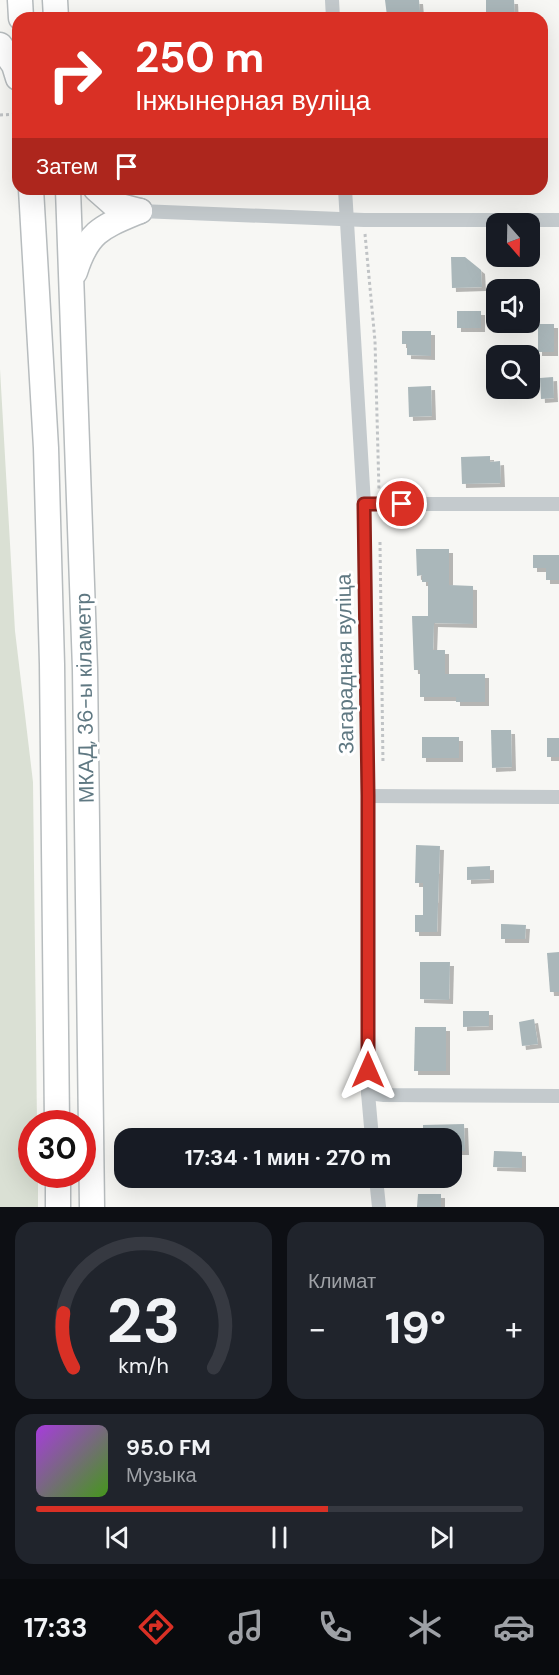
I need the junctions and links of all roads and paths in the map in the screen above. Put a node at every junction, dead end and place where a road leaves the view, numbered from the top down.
1 (0, 45) edge
2 (12, 62) edge
3 (31, 195) edge
4 (68, 195) edge
5 (103, 195) edge
6 (345, 195) edge
7 (140, 211) junction
8 (346, 220) junction
9 (559, 220) edge
10 (72, 282) junction
11 (364, 504) junction
12 (559, 504) edge
13 (368, 796) junction
14 (559, 797) edge
15 (369, 1093) junction
16 (559, 1096) edge
17 (57, 1110) edge
18 (371, 1128) edge
19 (58, 1188) edge
20 (377, 1188) edge
21 (58, 1207) edge
22 (92, 1207) edge
23 (379, 1207) edge

1 - 2 highway
3 - 17 highway, МКАД, 36-ы кіламетр
4 - 10 highway, МКАД, 36-ы кіламетр
5 - 7 highway
6 - 8 street, Загарадная вуліца
7 - 8 street
7 - 10 highway
8 - 9 street
8 - 11 street, Загарадная вуліца
10 - 22 highway, МКАД, 36-ы кіламетр
11 - 12 street
11 - 13 street, Загарадная вуліца
13 - 14 street
13 - 15 street, Загарадная вуліца
15 - 16 street
15 - 18 street, Загарадная вуліца
19 - 21 highway
20 - 23 street

